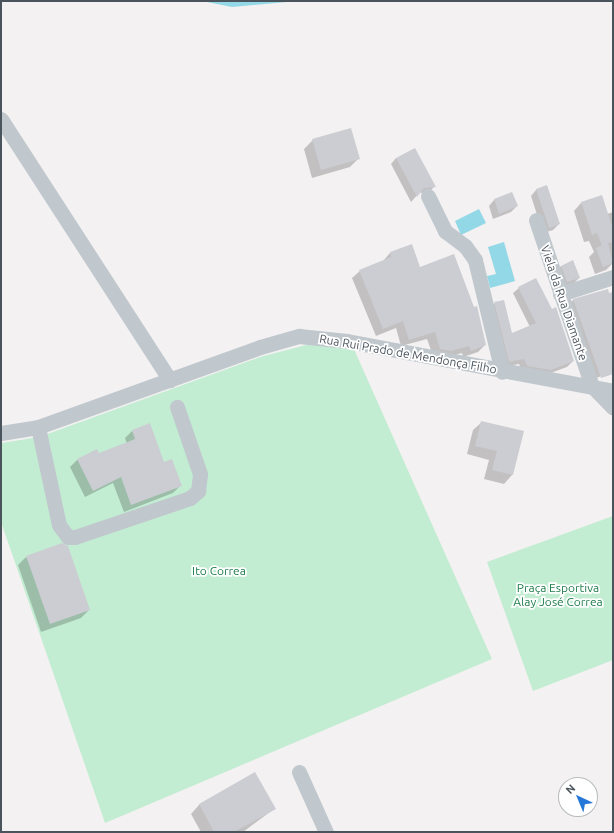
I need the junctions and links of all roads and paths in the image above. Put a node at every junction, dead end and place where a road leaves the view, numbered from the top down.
1 (1, 119) edge
2 (428, 196) dead end
3 (536, 220) dead end
4 (613, 277) edge
5 (560, 294) junction
6 (502, 372) junction
7 (170, 380) junction
8 (592, 386) junction
9 (613, 391) edge
10 (177, 407) dead end
11 (613, 408) edge
12 (38, 427) junction
13 (1, 433) edge
14 (299, 772) dead end
15 (326, 832) edge

1 - 7 street
2 - 6 street
3 - 5 street, Viela da Rua Diamante
4 - 5 street
5 - 8 street, Viela da Rua Diamante
6 - 7 street, Rua Rui Prado de Mendonça Filho
6 - 8 street, Rua Rui Prado de Mendonça Filho
7 - 12 street, Rua Rui Prado de Mendonça Filho
8 - 9 street, Rua Rui Prado de Mendonça Filho
8 - 11 street
10 - 12 street
12 - 13 street, Rua Rui Prado de Mendonça Filho
14 - 15 street

